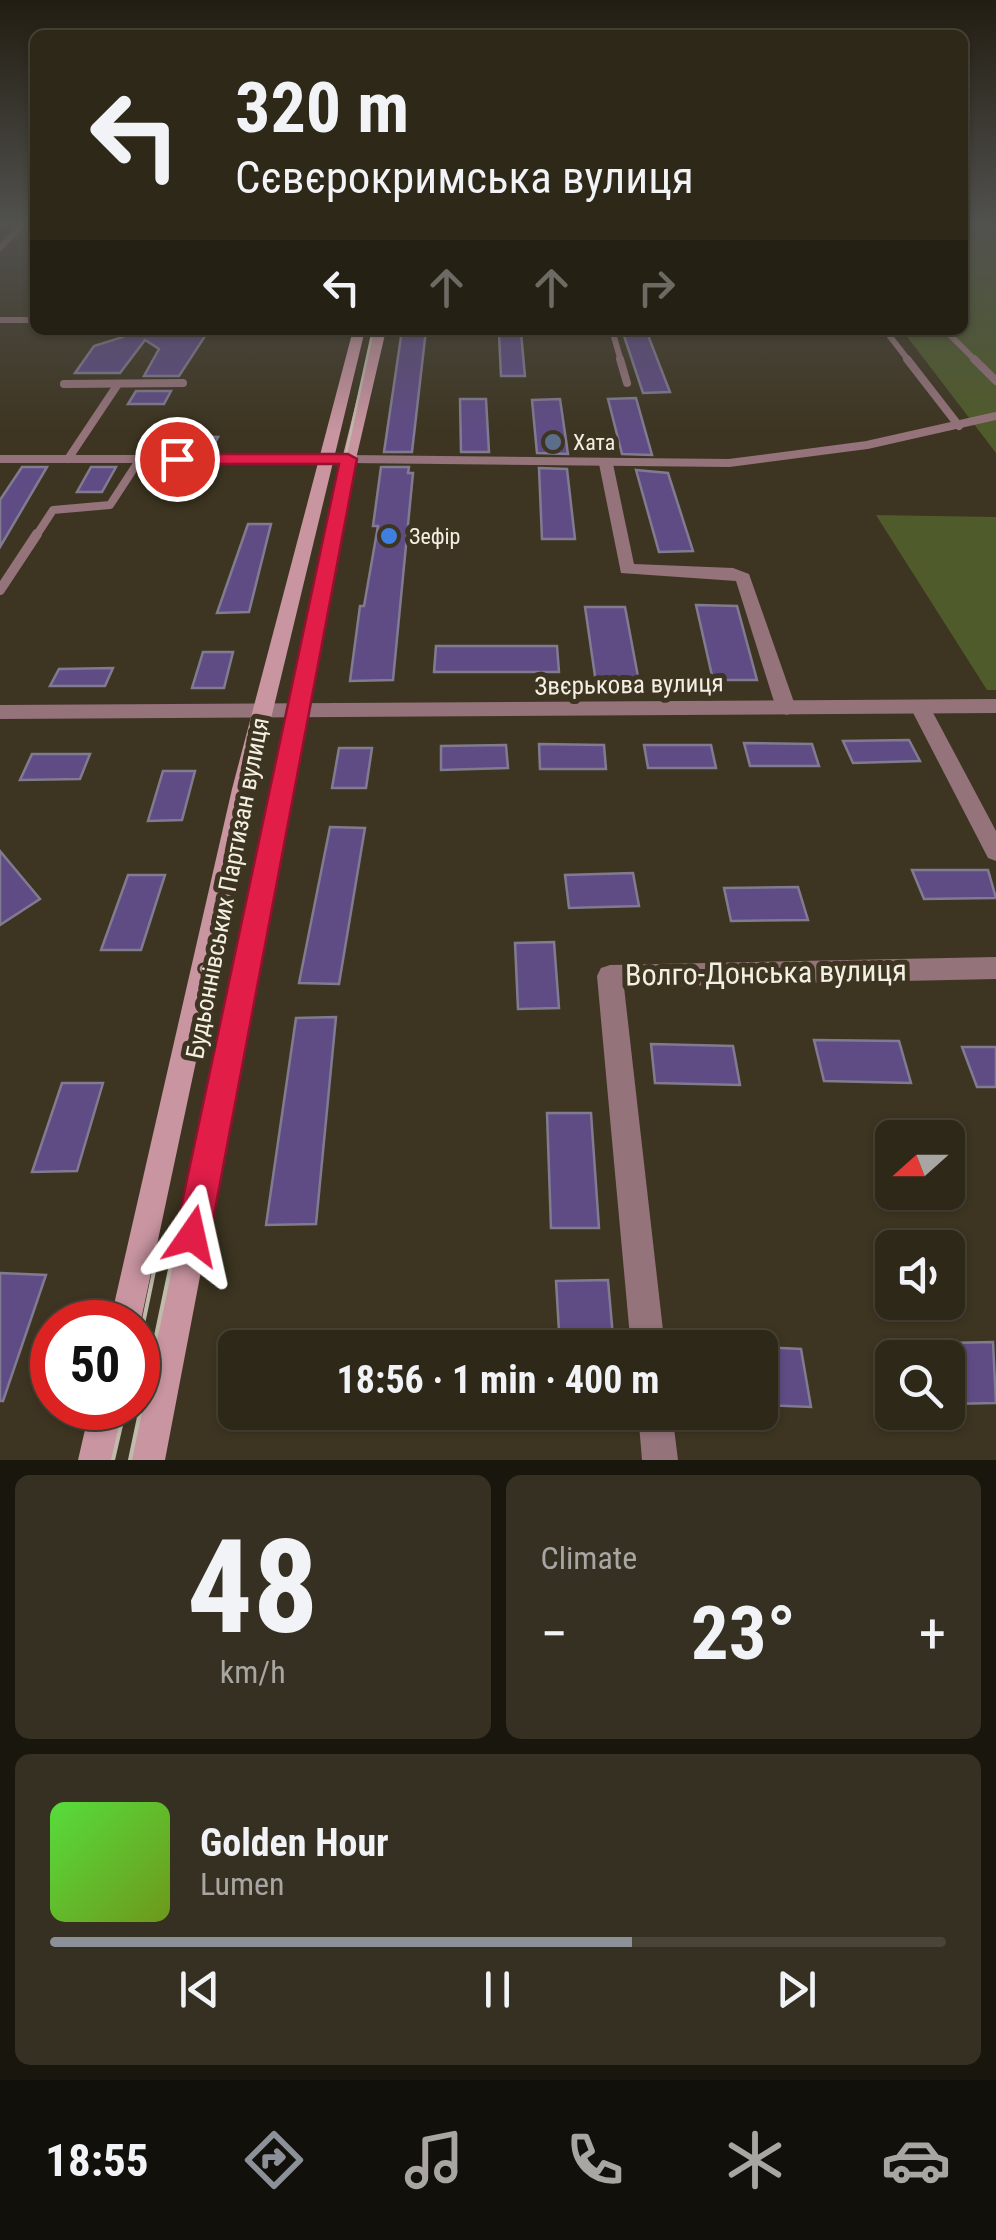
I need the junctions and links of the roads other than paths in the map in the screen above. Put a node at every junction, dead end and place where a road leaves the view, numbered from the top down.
1 (0, 320) edge
2 (30, 320) edge
3 (357, 335) edge
4 (379, 335) edge
5 (613, 335) edge
6 (889, 335) edge
7 (951, 335) edge
8 (183, 382) dead end
9 (996, 382) edge
10 (627, 383) dead end
11 (64, 384) dead end
12 (118, 384) junction
13 (996, 416) edge
14 (960, 426) junction
15 (0, 459) edge
16 (68, 459) junction
17 (140, 459) junction
18 (325, 459) junction
19 (348, 459) junction
20 (606, 464) junction
21 (0, 590) edge
22 (920, 706) junction
23 (996, 706) edge
24 (786, 708) junction
25 (0, 712) edge
26 (262, 712) junction
27 (298, 712) junction
28 (996, 852) edge
29 (996, 968) edge
30 (131, 1300) edge
31 (646, 1330) edge
32 (102, 1430) edge
33 (657, 1430) edge
34 (96, 1460) edge
35 (147, 1460) edge
36 (660, 1460) edge

1 - 2 street
3 - 18 main road, Будьоннівських Партизан вулиця
4 - 19 main road, Будьоннівських Партизан вулиця
5 - 10 lane
6 - 14 lane
7 - 9 lane
8 - 12 lane
11 - 12 lane
12 - 16 lane
13 - 14 lane
14 - 20 lane
15 - 16 street
16 - 17 street
17 - 18 street
17 - 21 lane
18 - 19 street
18 - 26 main road, Будьоннівських Партизан вулиця
19 - 20 lane
19 - 27 main road, Будьоннівських Партизан вулиця
20 - 24 street
22 - 23 street, Звєрькова вулиця
22 - 24 street, Звєрькова вулиця
22 - 28 street
24 - 27 street, Звєрькова вулиця
25 - 26 street, Звєрькова вулиця
26 - 27 street, Звєрькова вулиця
26 - 30 main road, Будьоннівських Партизан вулиця
27 - 35 main road, Будьоннівських Партизан вулиця
29 - 31 street, Волго-Донська вулиця
32 - 34 main road
33 - 36 street

